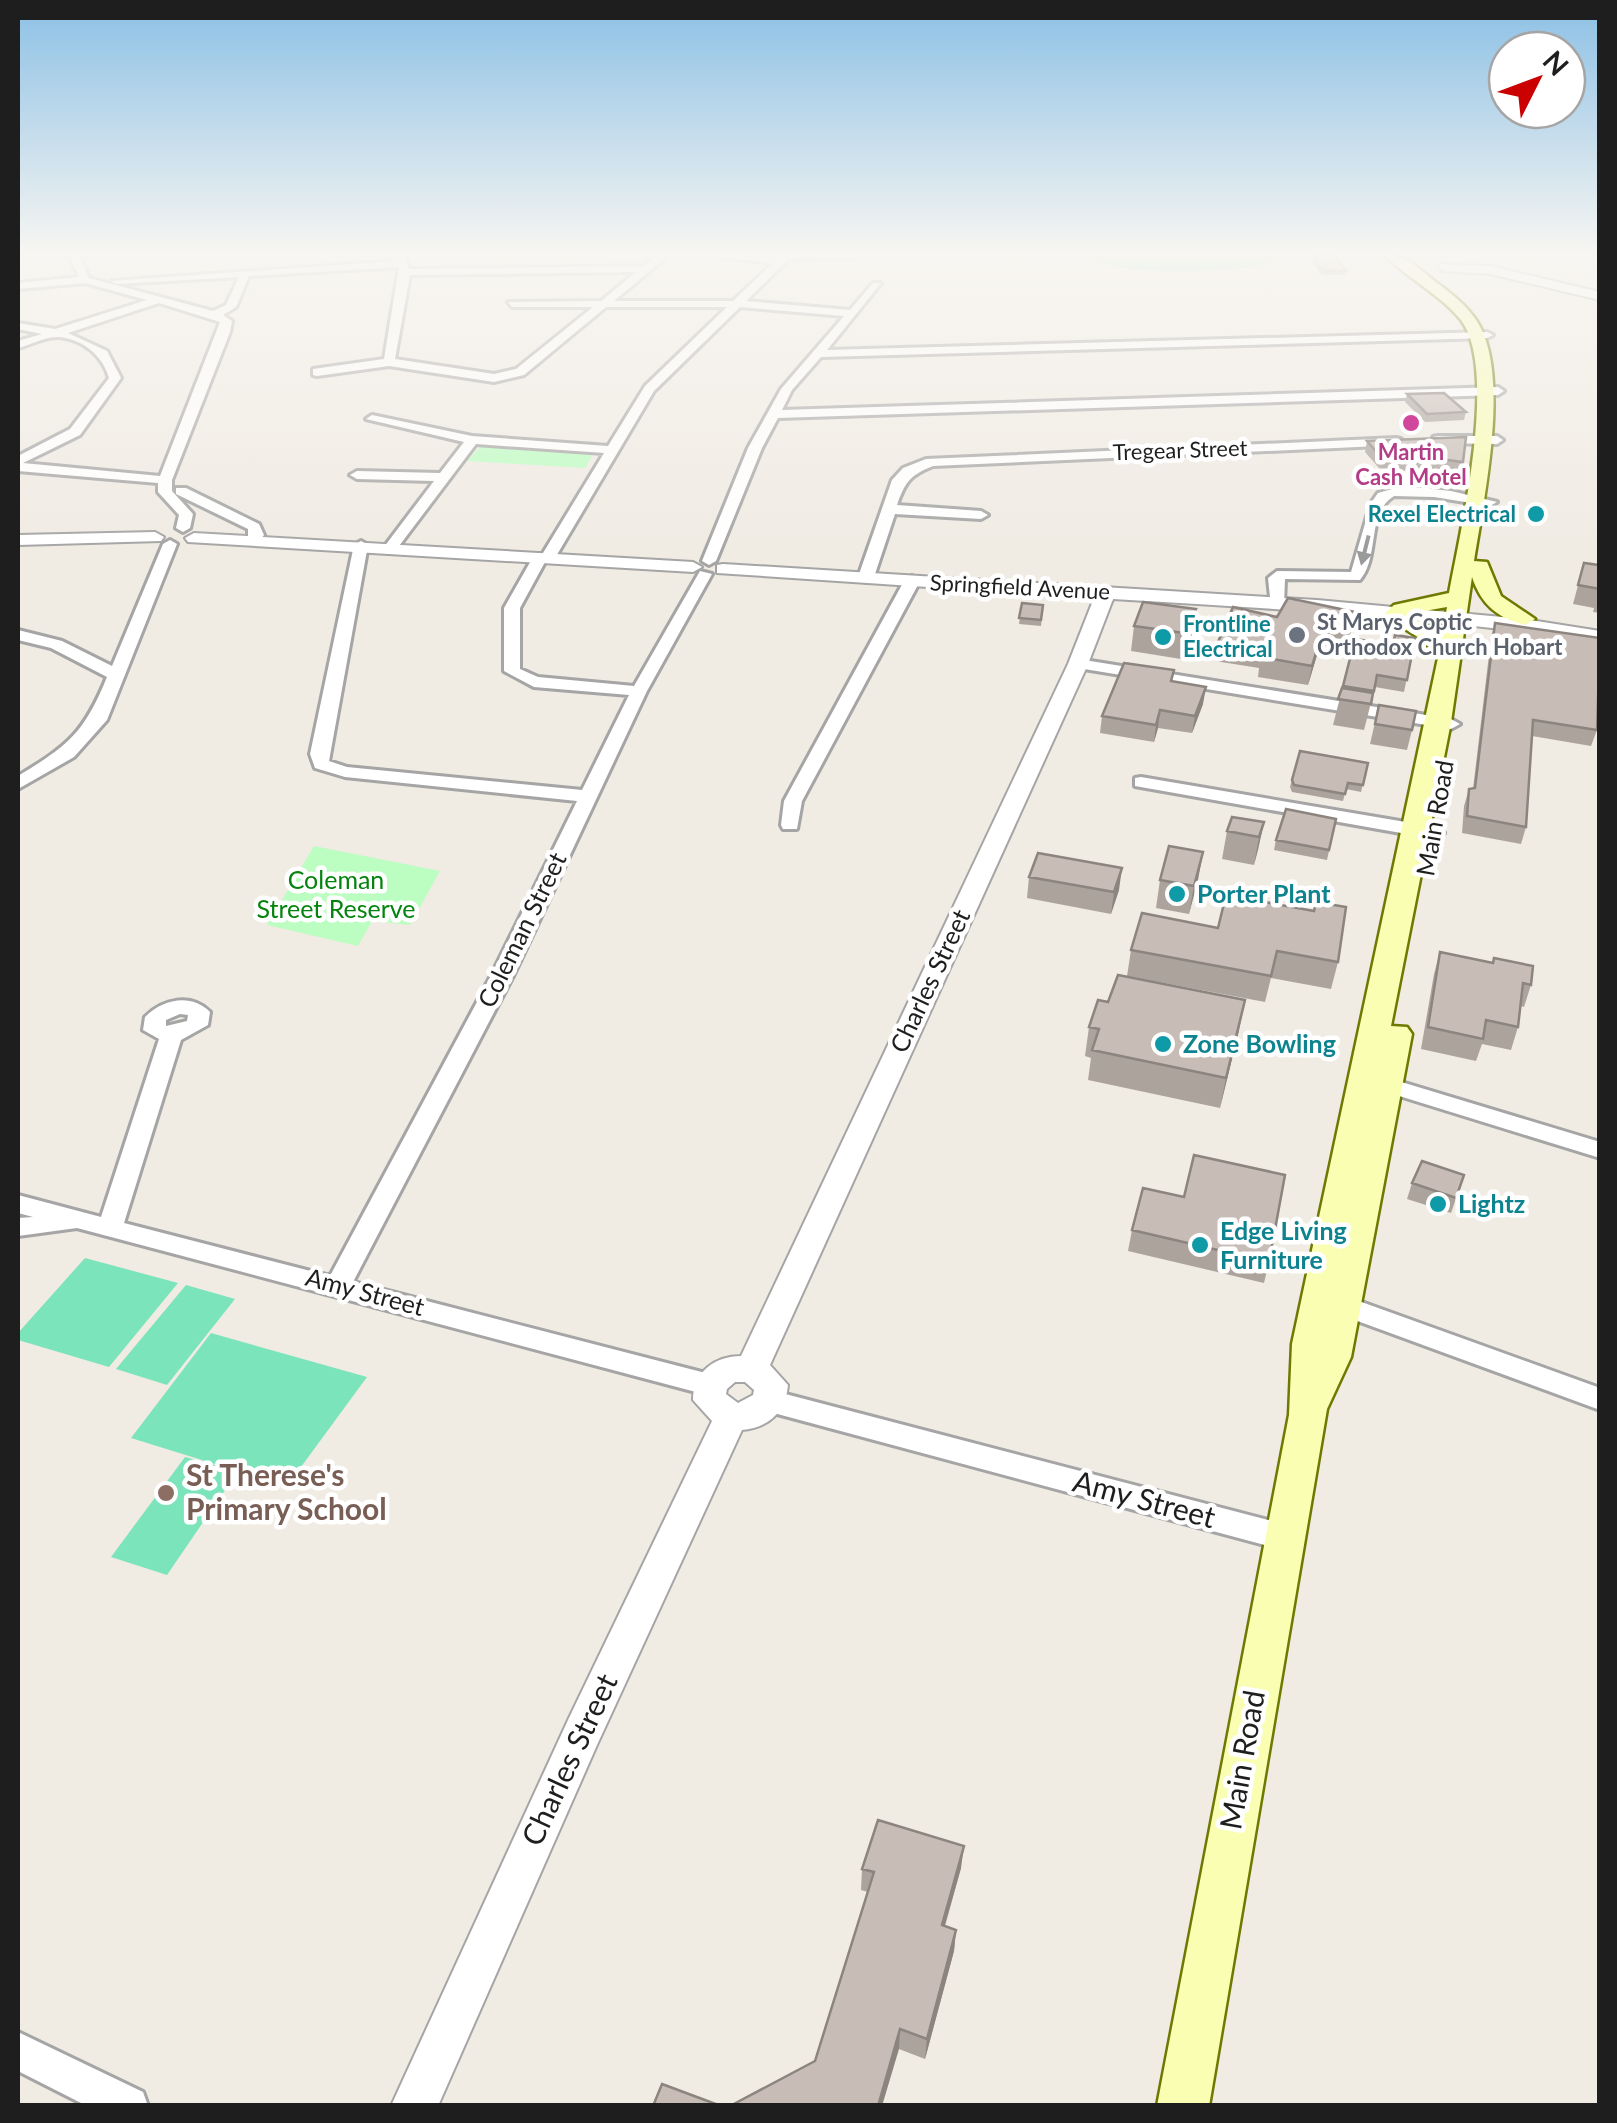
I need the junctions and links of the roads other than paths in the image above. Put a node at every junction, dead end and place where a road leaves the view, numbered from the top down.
1 (104, 354) edge
2 (215, 354) edge
3 (390, 354) edge
4 (542, 354) edge
5 (685, 354) edge
6 (816, 354) edge
7 (1486, 354) edge
8 (389, 362) junction
9 (317, 372) dead end
10 (1492, 390) junction
11 (774, 414) junction
12 (372, 419) dead end
13 (472, 440) junction
14 (1426, 440) edge
15 (1490, 440) junction
16 (1406, 441) edge
17 (611, 450) junction
18 (18, 464) edge
19 (357, 475) dead end
20 (444, 477) junction
21 (165, 480) junction
22 (181, 491) dead end
23 (1483, 501) junction
24 (889, 510) junction
25 (981, 516) dead end
26 (188, 533) junction
27 (18, 540) edge
28 (253, 540) junction
29 (162, 541) junction
30 (361, 545) junction
31 (391, 547) junction
32 (544, 557) junction
33 (1480, 566) junction
34 (708, 568) junction
35 (866, 578) junction
36 (912, 581) junction
37 (1106, 592) junction
38 (1276, 604) junction
39 (1397, 612) junction
40 (1463, 613) junction
41 (1525, 620) junction
42 (1600, 634) edge
43 (18, 635) edge
44 (1450, 658) junction
45 (1078, 664) junction
46 (118, 676) junction
47 (639, 692) junction
48 (1445, 722) junction
49 (1140, 782) dead end
50 (18, 784) edge
51 (586, 796) junction
52 (790, 824) dead end
53 (1425, 832) junction
54 (171, 1036) dead end
55 (1377, 1082) junction
56 (1600, 1150) edge
57 (18, 1204) edge
58 (99, 1223) junction
59 (18, 1226) edge
60 (338, 1285) junction
61 (1330, 1301) junction
62 (752, 1369) junction
63 (1600, 1399) edge
64 (721, 1401) junction
65 (770, 1401) junction
66 (1286, 1538) junction
67 (18, 2051) edge
68 (129, 2106) edge
69 (414, 2106) edge
70 (1183, 2106) edge

1 - 18 street
2 - 21 street
3 - 8 street
4 - 8 street
5 - 17 street
6 - 11 street, Coleman Street
7 - 10 main road, Main Road
8 - 9 street
10 - 11 street
10 - 15 main road, Main Road
11 - 34 street, Coleman Street
12 - 13 street
13 - 17 street
13 - 20 street
14 - 15 street
15 - 23 main road, Main Road
16 - 24 street, Tregear Street
17 - 32 street
18 - 21 street
19 - 20 street
20 - 31 street
21 - 26 street
22 - 28 street
23 - 33 main road, Main Road
23 -> 38 street
23 - 40 main road, Main Road
24 - 25 street
24 - 35 street, Tregear Street
26 - 28 street, Springfield Avenue
26 - 29 street
27 - 29 street
28 - 30 street, Springfield Avenue
29 - 46 street
30 - 31 street, Springfield Avenue
30 - 51 street
31 - 32 street, Springfield Avenue
32 - 34 street, Springfield Avenue
32 - 47 street
33 - 40 main road, Main Road
33 - 41 main road
34 - 35 street, Springfield Avenue
34 - 47 street, Coleman Street
35 - 36 street, Springfield Avenue
36 - 37 street, Springfield Avenue
36 - 52 street
37 - 38 street, Springfield Avenue
37 - 45 street, Charles Street
38 - 39 street, Springfield Avenue
39 - 40 main road
39 - 44 main road
40 - 41 street
40 - 42 street
40 - 44 main road, Main Road
40 - 48 main road, Main Road
41 - 42 street
43 - 46 street
44 - 48 main road, Main Road
45 - 48 street
45 - 62 street, Charles Street
46 - 50 street
47 - 51 street, Coleman Street
48 - 53 main road, Main Road
49 - 53 street
51 - 60 street, Coleman Street
53 - 55 main road, Main Road
54 - 58 street
55 - 56 street
55 - 61 main road, Main Road
57 - 58 street, Amy Street
58 - 59 street
58 - 60 street, Amy Street
60 - 64 street, Amy Street
61 - 63 street
61 - 66 main road, Main Road
62 - 64 street
62 - 65 street
64 - 65 street
64 - 69 street, Charles Street
65 - 66 street, Amy Street
66 - 70 main road, Main Road
67 - 68 street

